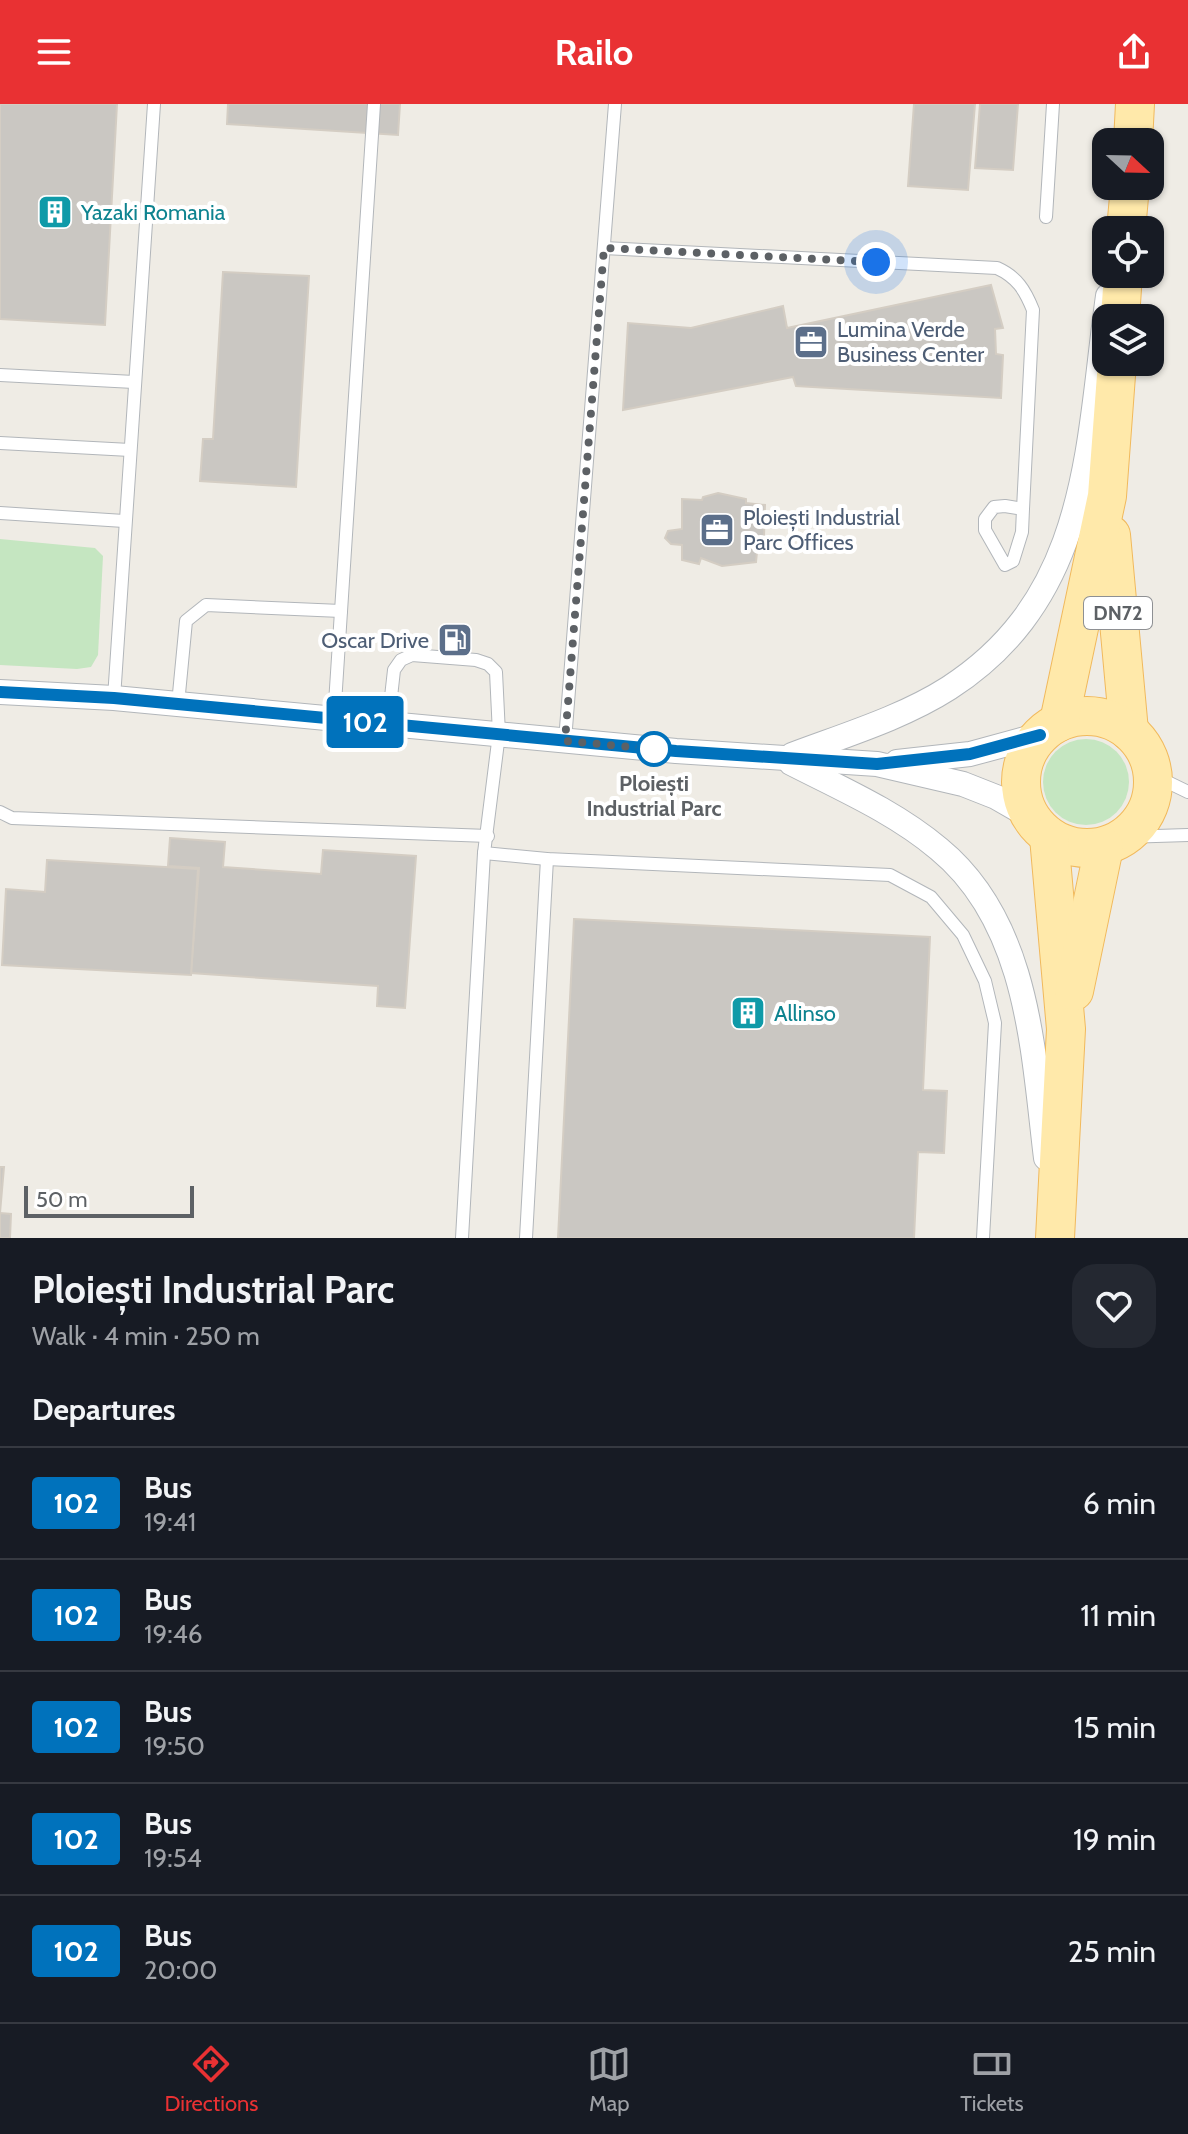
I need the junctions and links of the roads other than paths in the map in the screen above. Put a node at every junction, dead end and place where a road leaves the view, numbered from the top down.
1 (154, 104) edge
2 (374, 104) edge
3 (615, 104) edge
4 (1053, 104) edge
5 (1135, 104) edge
6 (1132, 128) edge
7 (1046, 217) dead end
8 (604, 248) junction
9 (1109, 288) edge
10 (0, 375) edge
11 (1116, 376) edge
12 (134, 382) junction
13 (0, 443) edge
14 (130, 450) junction
15 (1107, 496) junction
16 (1023, 509) junction
17 (0, 513) edge
18 (124, 521) junction
19 (341, 611) junction
20 (0, 692) edge
21 (114, 698) junction
22 (178, 704) junction
23 (334, 719) junction
24 (388, 724) junction
25 (1049, 728) junction
26 (1129, 731) junction
27 (499, 734) junction
28 (565, 741) junction
29 (782, 759) junction
30 (877, 764) junction
31 (1153, 775) junction
32 (1188, 792) edge
33 (0, 812) edge
34 (1039, 827) junction
35 (1188, 835) edge
36 (488, 836) junction
37 (1114, 842) junction
38 (484, 853) junction
39 (547, 859) junction
40 (1066, 1029) junction
41 (1055, 1236) edge
42 (462, 1238) edge
43 (526, 1238) edge
44 (983, 1238) edge

1 - 12 lane
2 - 19 lane
3 - 8 lane
4 - 7 lane
5 - 6 main road
8 - 16 lane
8 - 28 lane
9 - 29 street
10 - 12 lane
11 - 15 main road, DN72
12 - 14 lane
13 - 14 lane
14 - 18 lane
15 - 25 main road, DN72
15 - 26 main road, DN72
16 - 16 lane
17 - 18 lane
18 - 21 lane
19 - 22 lane
19 - 23 lane
20 - 21 street
21 - 22 street
22 - 23 street
23 - 24 street
24 - 27 street
24 - 27 lane
25 - 26 main road
25 - 30 street
25 - 34 main road
26 - 31 main road
27 - 28 street
27 - 36 lane
28 - 29 street
29 - 30 street
29 - 41 street
30 - 34 street
31 - 32 lane
31 - 37 main road
33 - 36 lane
34 - 37 main road
34 - 40 main road
35 - 37 lane
36 - 38 lane
37 - 40 main road
38 - 39 lane
38 - 42 lane
39 - 43 lane
39 - 44 lane
40 - 41 main road

